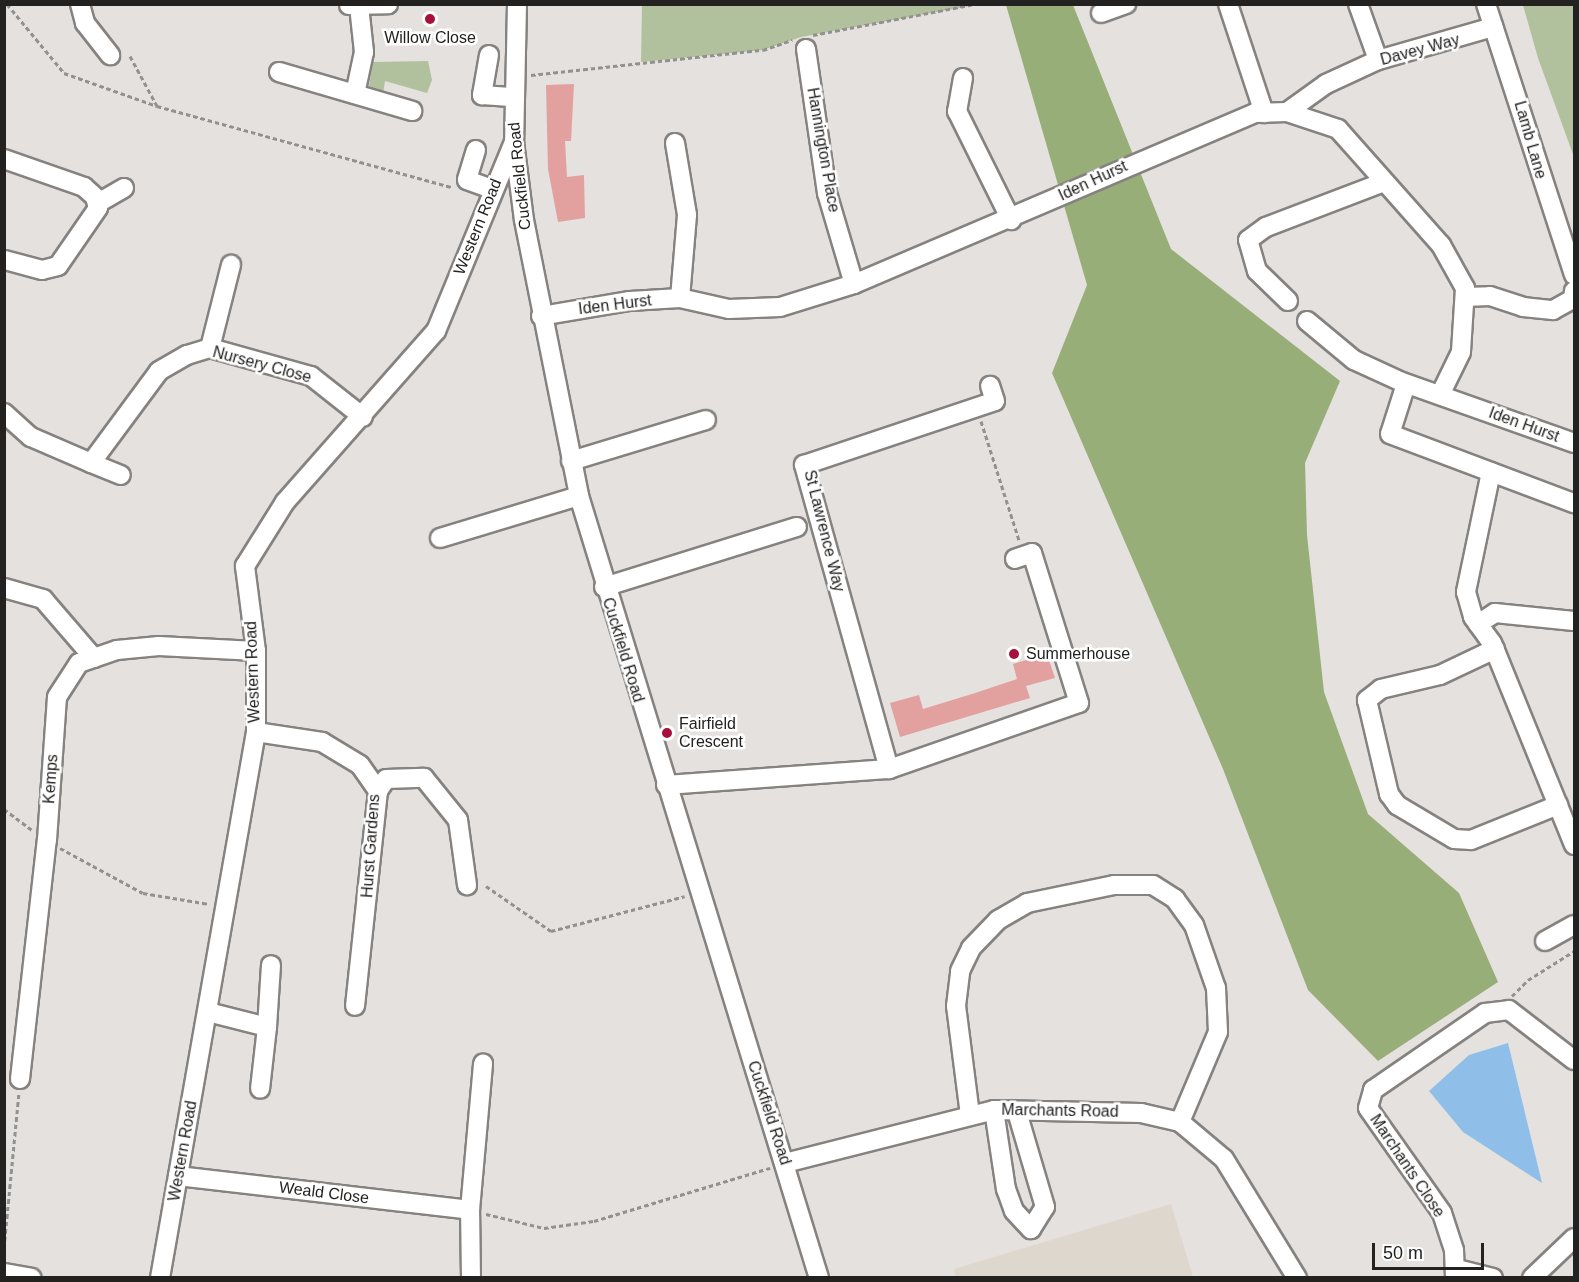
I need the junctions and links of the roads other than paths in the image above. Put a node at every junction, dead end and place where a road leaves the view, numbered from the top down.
1 (80, 4) edge
2 (388, 4) edge
3 (517, 4) edge
4 (1126, 4) edge
5 (1228, 4) edge
6 (1358, 4) edge
7 (1486, 4) edge
8 (353, 5) edge
9 (1101, 13) dead end
10 (1493, 27) junction
11 (806, 49) dead end
12 (489, 55) dead end
13 (110, 56) dead end
14 (1378, 60) junction
15 (279, 72) dead end
16 (963, 78) dead end
17 (356, 94) junction
18 (514, 97) junction
19 (412, 111) dead end
20 (1287, 112) junction
21 (1264, 113) junction
22 (514, 142) junction
23 (675, 143) dead end
24 (476, 150) dead end
25 (20, 168) edge
26 (1384, 182) junction
27 (124, 188) dead end
28 (492, 189) junction
29 (98, 203) junction
30 (1011, 220) junction
31 (4, 260) edge
32 (231, 265) dead end
33 (1575, 275) edge
34 (854, 284) junction
35 (1575, 291) edge
36 (1465, 297) junction
37 (680, 298) junction
38 (1288, 301) dead end
39 (541, 316) junction
40 (1306, 321) dead end
41 (210, 348) junction
42 (1406, 384) junction
43 (990, 386) dead end
44 (1440, 395) junction
45 (4, 413) edge
46 (363, 417) junction
47 (706, 420) dead end
48 (1575, 443) edge
49 (571, 461) junction
50 (91, 463) junction
51 (1491, 471) junction
52 (121, 475) dead end
53 (579, 496) junction
54 (1575, 502) edge
55 (797, 527) dead end
56 (440, 538) dead end
57 (1019, 557) road end
58 (604, 587) junction
59 (4, 588) edge
60 (1575, 621) edge
61 (1478, 624) junction
62 (1495, 649) junction
63 (256, 651) junction
64 (94, 658) junction
65 (256, 732) junction
66 (890, 770) junction
67 (666, 785) junction
68 (378, 790) junction
69 (1558, 805) junction
70 (1575, 845) edge
71 (476, 886) road end
72 (1575, 925) edge
73 (1545, 941) dead end
74 (271, 965) dead end
75 (356, 1006) dead end
76 (208, 1012) junction
77 (267, 1027) junction
78 (1575, 1060) edge
79 (483, 1064) dead end
80 (20, 1079) road end
81 (260, 1089) dead end
82 (994, 1110) junction
83 (1017, 1112) junction
84 (970, 1115) junction
85 (1180, 1122) junction
86 (785, 1163) junction
87 (178, 1176) junction
88 (470, 1210) junction
89 (1575, 1238) edge
90 (4, 1273) edge
91 (1456, 1273) edge
92 (32, 1278) edge
93 (160, 1278) edge
94 (471, 1278) edge
95 (819, 1278) edge
96 (1297, 1278) edge
97 (1493, 1278) edge
98 (1532, 1278) edge

1 - 13 street
2 - 8 street
3 - 18 street, Cuckfield Road
4 - 9 street
5 - 21 street
6 - 14 street
7 - 10 street, Lamb Lane
8 - 17 street
10 - 14 street, Davey Way
10 - 33 street, Lamb Lane
11 - 34 street, Hannington Place
12 - 18 street
14 - 20 street, Davey Way
15 - 17 street
16 - 30 street
17 - 19 street
18 - 22 street, Cuckfield Road
20 - 21 street, Iden Hurst
20 - 26 street, Iden Hurst
21 - 30 street, Iden Hurst
22 - 28 street, Western Road
22 - 39 street, Cuckfield Road
23 - 37 street
24 - 28 street
25 - 29 street
26 - 36 street, Iden Hurst
26 - 38 street
27 - 29 street
28 - 46 street, Western Road
29 - 31 street
30 - 34 street, Iden Hurst
32 - 41 street
34 - 37 street, Iden Hurst
35 - 36 street
36 - 44 street, Iden Hurst
37 - 39 street, Iden Hurst
39 - 49 street, Cuckfield Road
40 - 42 street, Iden Hurst
41 - 46 street, Nursery Close
41 - 50 street, Nursery Close
42 - 44 street, Iden Hurst
42 - 51 street
43 - 66 street, St Lawrence Way
44 - 48 street, Iden Hurst
45 - 50 street
46 - 63 street, Western Road
47 - 49 street
49 - 53 street, Cuckfield Road
50 - 52 street
51 - 54 street
51 - 61 street
53 - 56 street
53 - 58 street, Cuckfield Road
55 - 58 street
57 - 66 street
58 - 67 street, Cuckfield Road
59 - 64 street
60 - 61 street
61 - 62 street
62 - 69 street
62 - 69 street
63 - 64 street, Kemps
63 - 65 street, Western Road
64 - 80 street, Kemps
65 - 68 street, Hurst Gardens
65 - 76 street, Western Road
66 - 67 street
67 - 86 street, Cuckfield Road
68 - 71 street
68 - 75 street, Hurst Gardens
69 - 70 street
72 - 73 street
74 - 77 street
76 - 77 street
76 - 87 street, Western Road
77 - 81 street
78 - 91 street, Marchants Close
79 - 88 street
82 - 83 street, Marchants Road
82 - 83 street
82 - 84 street, Marchants Road
83 - 85 street, Marchants Road
84 - 85 street
84 - 86 street, Marchants Road
85 - 96 street, Marchants Road
86 - 95 street, Cuckfield Road
87 - 88 street, Weald Close
87 - 93 street, Western Road
88 - 94 street
89 - 98 street
90 - 92 street
91 - 97 street

